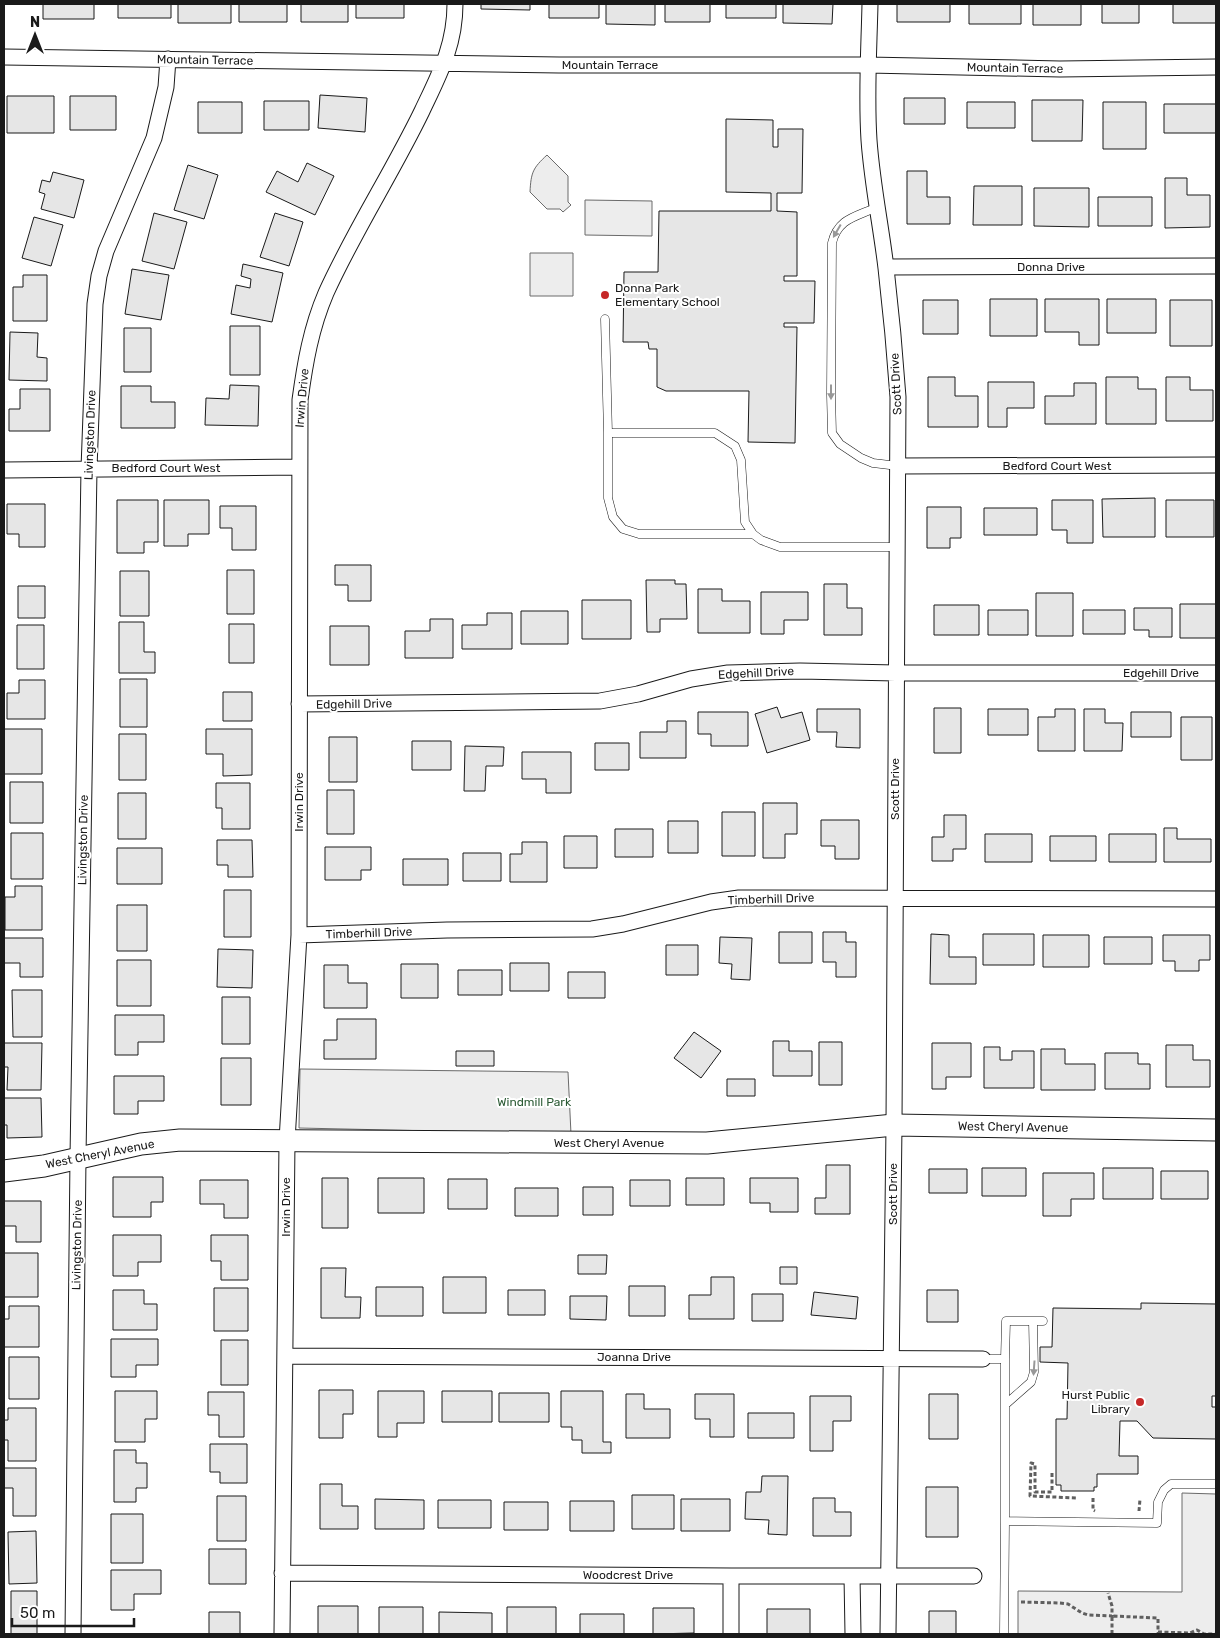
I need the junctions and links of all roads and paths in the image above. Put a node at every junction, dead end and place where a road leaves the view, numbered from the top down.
1 (455, 4) edge
2 (870, 4) edge
3 (4, 57) edge
4 (168, 59) junction
5 (445, 63) junction
6 (868, 65) junction
7 (1216, 67) edge
8 (877, 207) junction
9 (1216, 266) edge
10 (886, 268) junction
11 (605, 319) dead end
12 (608, 432) junction
13 (1216, 465) edge
14 (898, 466) junction
15 (299, 467) junction
16 (89, 468) junction
17 (4, 470) edge
18 (753, 534) junction
19 (898, 547) junction
20 (896, 673) junction
21 (1216, 673) edge
22 (299, 704) junction
23 (894, 897) junction
24 (1216, 899) edge
25 (299, 935) junction
26 (894, 1125) junction
27 (1216, 1130) edge
28 (287, 1141) junction
29 (78, 1157) junction
30 (4, 1171) edge
31 (1033, 1321) junction
32 (1043, 1321) dead end
33 (285, 1356) junction
34 (892, 1358) junction
35 (983, 1359) joint
36 (1005, 1359) junction
37 (1006, 1404) junction
38 (1052, 1472) dead end
39 (1216, 1484) edge
40 (1077, 1498) dead end
41 (1140, 1499) dead end
42 (1140, 1511) dead end
43 (1005, 1521) junction
44 (282, 1572) junction
45 (731, 1576) junction
46 (852, 1576) junction
47 (890, 1576) junction
48 (974, 1576) dead end
49 (1108, 1593) dead end
50 (1021, 1602) dead end
51 (1112, 1616) junction
52 (1158, 1633) edge
53 (73, 1634) edge
54 (282, 1634) edge
55 (731, 1634) edge
56 (853, 1634) edge
57 (888, 1634) edge
58 (1004, 1634) edge
59 (1112, 1634) edge
60 (1216, 1634) edge

1 - 5 street, Irwin Drive
2 - 6 street, Scott Drive
3 - 4 street, Mountain Terrace
4 - 5 street, Mountain Terrace
4 - 16 street, Livingston Drive
5 - 6 street, Mountain Terrace
5 - 15 street, Irwin Drive
6 - 7 street, Mountain Terrace
6 - 8 street, Scott Drive
8 - 10 street, Scott Drive
8 -> 14 lane
9 - 10 street, Donna Drive
10 - 14 street, Scott Drive
11 - 12 lane
12 - 18 lane
12 - 18 lane
13 - 14 street, Bedford Court West
14 - 19 street, Scott Drive
15 - 16 street, Bedford Court West
15 - 22 street, Irwin Drive
16 - 17 street, Bedford Court West
16 - 29 street, Livingston Drive
18 - 19 lane
19 - 20 street, Scott Drive
20 - 21 street, Edgehill Drive
20 - 22 street, Edgehill Drive
20 - 23 street, Scott Drive
22 - 25 street, Irwin Drive
23 - 24 street, Timberhill Drive
23 - 25 street, Timberhill Drive
23 - 26 street, Scott Drive
25 - 28 street, Irwin Drive
26 - 27 street, West Cheryl Avenue
26 - 28 street, West Cheryl Avenue
26 - 34 street, Scott Drive
28 - 29 street, West Cheryl Avenue
28 - 33 street, Irwin Drive
29 - 30 street, West Cheryl Avenue
29 - 53 street, Livingston Drive
31 - 32 lane
31 - 36 lane
31 -> 37 lane
33 - 34 street, Joanna Drive
33 - 44 street, Irwin Drive
34 - 35 street, Joanna Drive
34 - 47 street, Scott Drive
35 - 36 lane
36 - 37 lane
37 - 43 lane
38 - 40 path
39 - 43 lane
41 - 42 path
43 - 58 lane
44 - 45 street, Woodcrest Drive
44 - 54 street, Irwin Drive
45 - 46 street, Woodcrest Drive
45 - 55 street
46 - 47 street, Woodcrest Drive
46 - 56 street
47 - 48 street, Woodcrest Drive
47 - 57 street, Scott Drive
49 - 51 path
50 - 51 path
51 - 52 path
51 - 59 path
52 - 60 path

